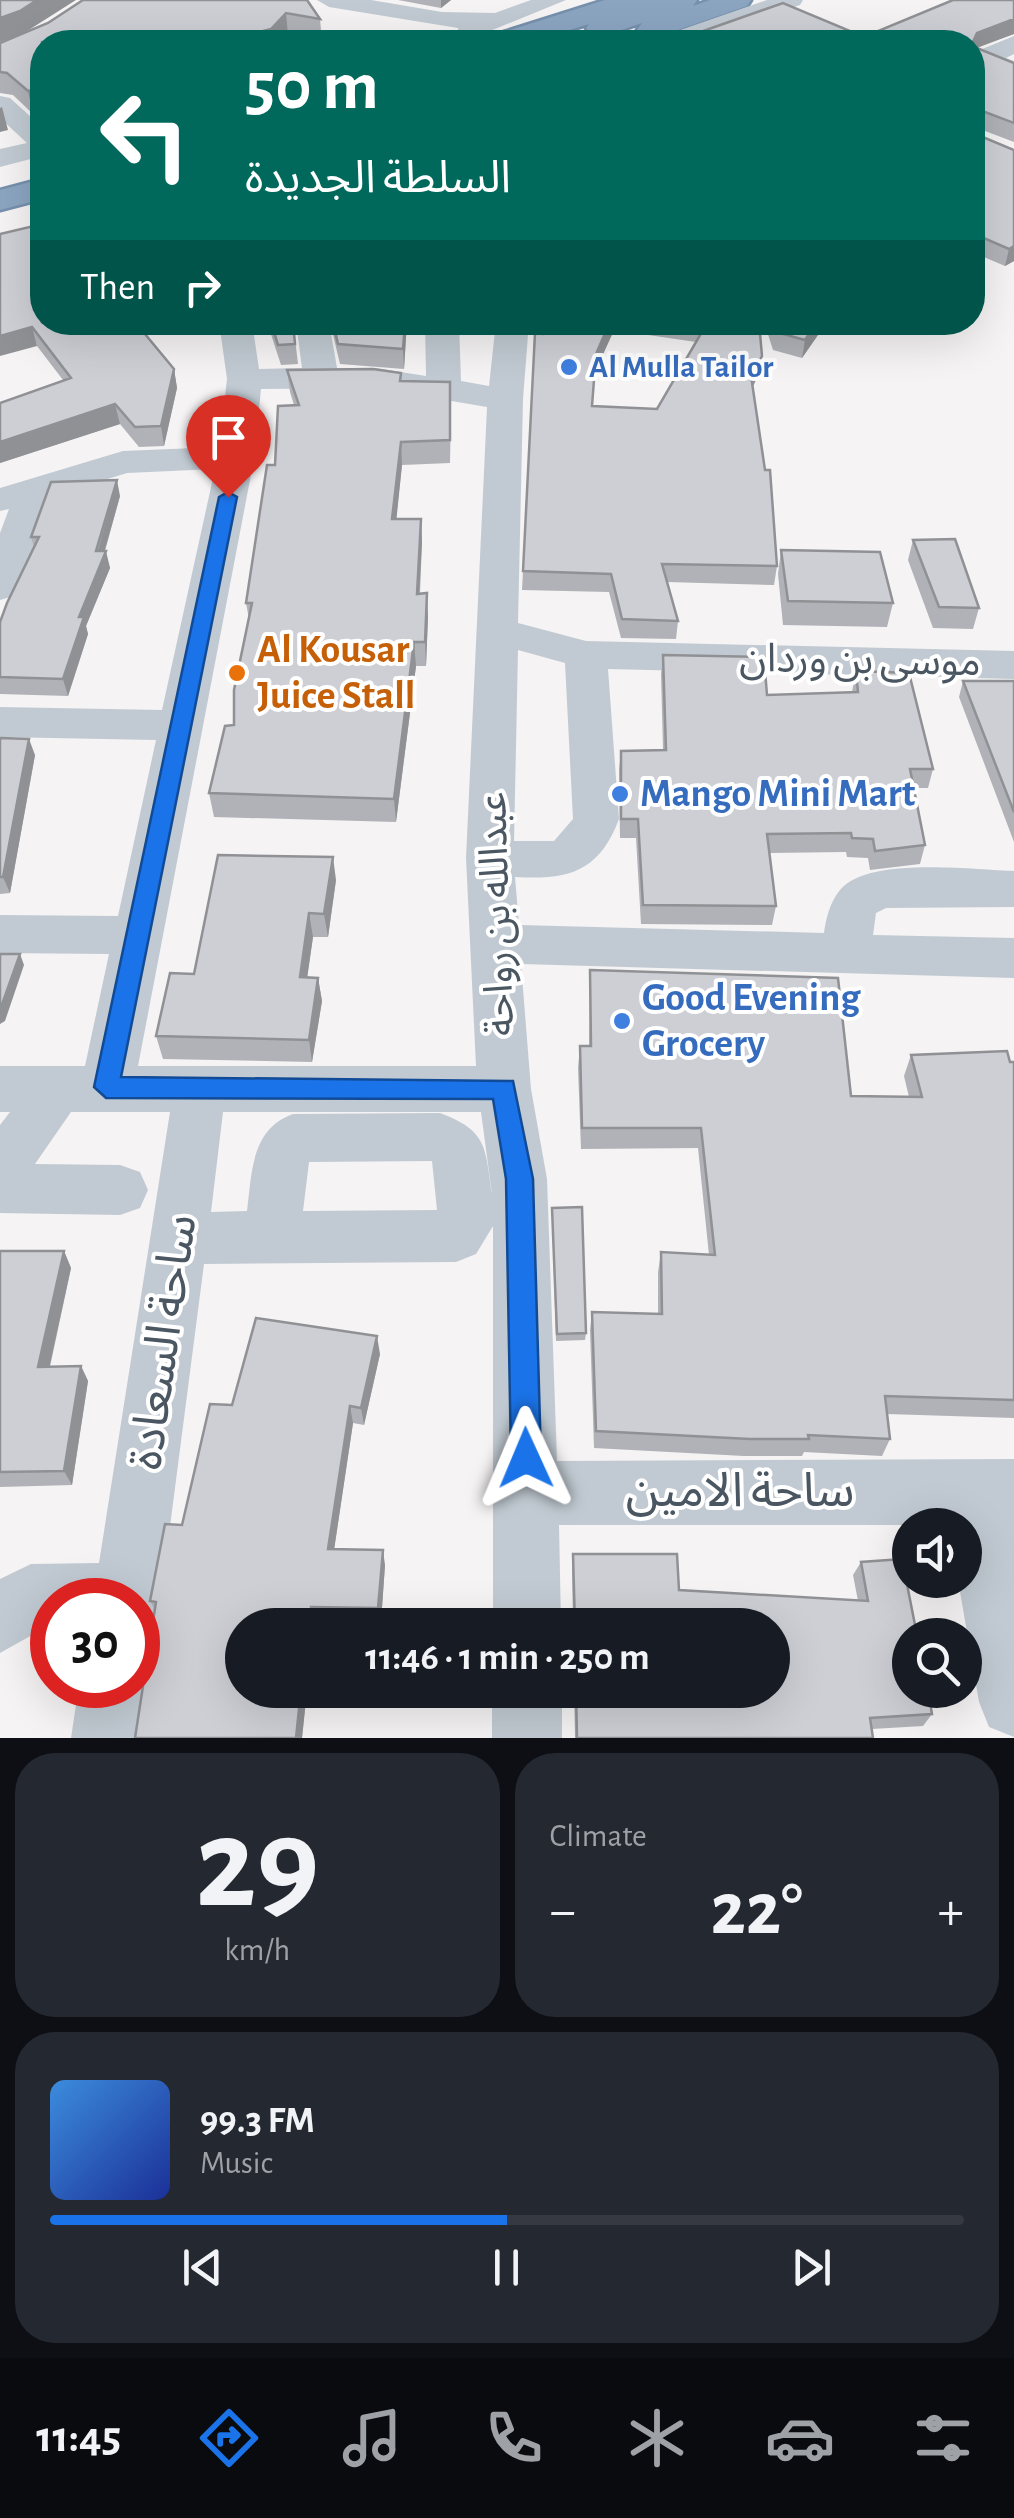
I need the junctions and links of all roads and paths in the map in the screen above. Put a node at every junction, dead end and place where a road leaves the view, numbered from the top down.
1 (554, 0) edge
2 (632, 0) edge
3 (683, 0) edge
4 (738, 0) edge
5 (319, 3) edge
6 (780, 3) edge
7 (398, 30) edge
8 (490, 30) edge
9 (503, 30) edge
10 (508, 30) edge
11 (592, 30) edge
12 (651, 30) edge
13 (722, 30) edge
14 (1014, 44) edge
15 (985, 57) edge
16 (985, 62) edge
17 (1014, 70) edge
18 (0, 104) edge
19 (30, 133) edge
20 (30, 148) edge
21 (0, 158) edge
22 (30, 174) edge
23 (0, 181) edge
24 (30, 191) edge
25 (0, 200) edge
26 (30, 208) edge
27 (0, 216) edge
28 (237, 335) edge
29 (314, 335) edge
30 (442, 335) edge
31 (511, 335) edge
32 (320, 377) junction
33 (244, 379) junction
34 (444, 387) junction
35 (504, 399) junction
36 (236, 459) junction
37 (18, 495) edge
38 (0, 587) edge
39 (496, 630) junction
40 (586, 655) junction
41 (1014, 666) edge
42 (0, 722) edge
43 (182, 725) junction
44 (490, 858) junction
45 (1014, 889) edge
46 (0, 934) edge
47 (138, 934) junction
48 (492, 944) junction
49 (846, 956) junction
50 (1014, 958) edge
51 (200, 1087) junction
52 (504, 1088) junction
53 (0, 1089) edge
54 (81, 1089) junction
55 (0, 1168) edge
56 (0, 1188) edge
57 (120, 1190) dead end
58 (272, 1237) dead end
59 (179, 1238) junction
60 (994, 1491) edge
61 (527, 1493) junction
62 (131, 1578) edge
63 (30, 1599) edge
64 (527, 1608) edge
65 (0, 1619) edge
66 (1011, 1665) edge
67 (111, 1708) edge
68 (527, 1708) edge
69 (106, 1738) edge
70 (527, 1738) edge

1 - 9 street
2 - 10 highway
3 - 11 highway
4 - 12 highway
5 - 7 street
5 - 8 street
6 - 13 street
14 - 15 street
16 - 17 street
18 - 19 street
20 - 21 street
22 - 23 highway
24 - 25 highway
26 - 27 highway
28 - 33 street
29 - 32 street
30 - 34 street
31 - 35 street, عبدالله بن رواحة
32 - 33 street
32 - 34 street
33 - 36 street
34 - 35 street
35 - 39 street, عبدالله بن رواحة
36 - 37 street
36 - 43 street
37 - 38 street
39 - 40 street, موسى بن وردان
39 - 44 street, عبدالله بن رواحة
40 - 41 street, موسى بن وردان
40 - 44 street
42 - 43 street
43 - 47 street
44 - 48 street, عبدالله بن رواحة
45 - 49 street
46 - 47 street
47 - 54 street
48 - 49 street
48 - 52 street, عبدالله بن رواحة
49 - 50 street
51 - 52 street
51 - 54 street
51 - 59 street, ساحة السعادة
52 - 61 street, عبدالله بن رواحة
53 - 54 street
54 - 55 street
56 - 57 street
58 - 59 street
59 - 62 street, ساحة السعادة
60 - 61 street, ساحة الامين
60 - 66 street
61 - 64 street, عبدالله بن رواحة
63 - 65 street, ساحة السعادة
67 - 69 street
68 - 70 street

